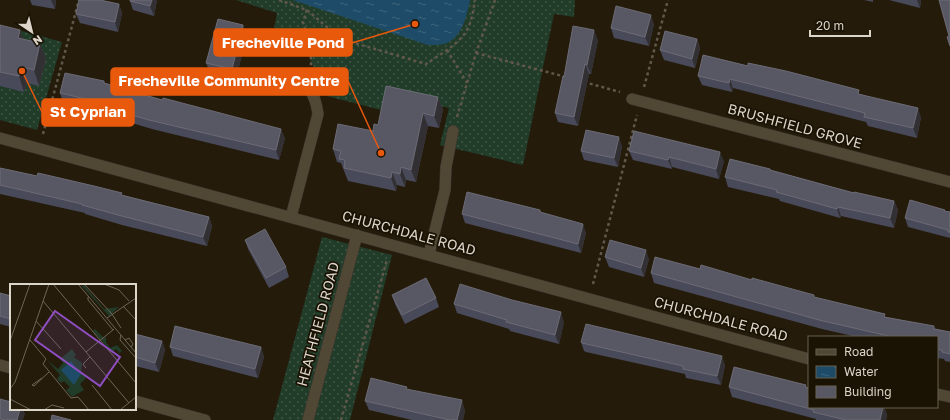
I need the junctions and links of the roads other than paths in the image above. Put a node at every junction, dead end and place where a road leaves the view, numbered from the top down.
1 (258, 82) dead end
2 (636, 100) road end
3 (453, 131) road end
4 (0, 138) edge
5 (950, 182) edge
6 (291, 216) junction
7 (357, 235) junction
8 (429, 254) junction
9 (808, 358) edge
10 (0, 365) edge
11 (10, 368) edge
12 (938, 394) edge
13 (950, 397) edge
14 (136, 401) edge
15 (205, 420) edge
16 (308, 420) edge

1 - 6 street
2 - 5 street, BRUSHFIELD GROVE
3 - 8 street
4 - 6 street, CHURCHDALE ROAD
6 - 7 street, CHURCHDALE ROAD
7 - 8 street, CHURCHDALE ROAD
7 - 16 street, HEATHFIELD ROAD
8 - 9 street, CHURCHDALE ROAD
10 - 11 street
12 - 13 street
14 - 15 street

